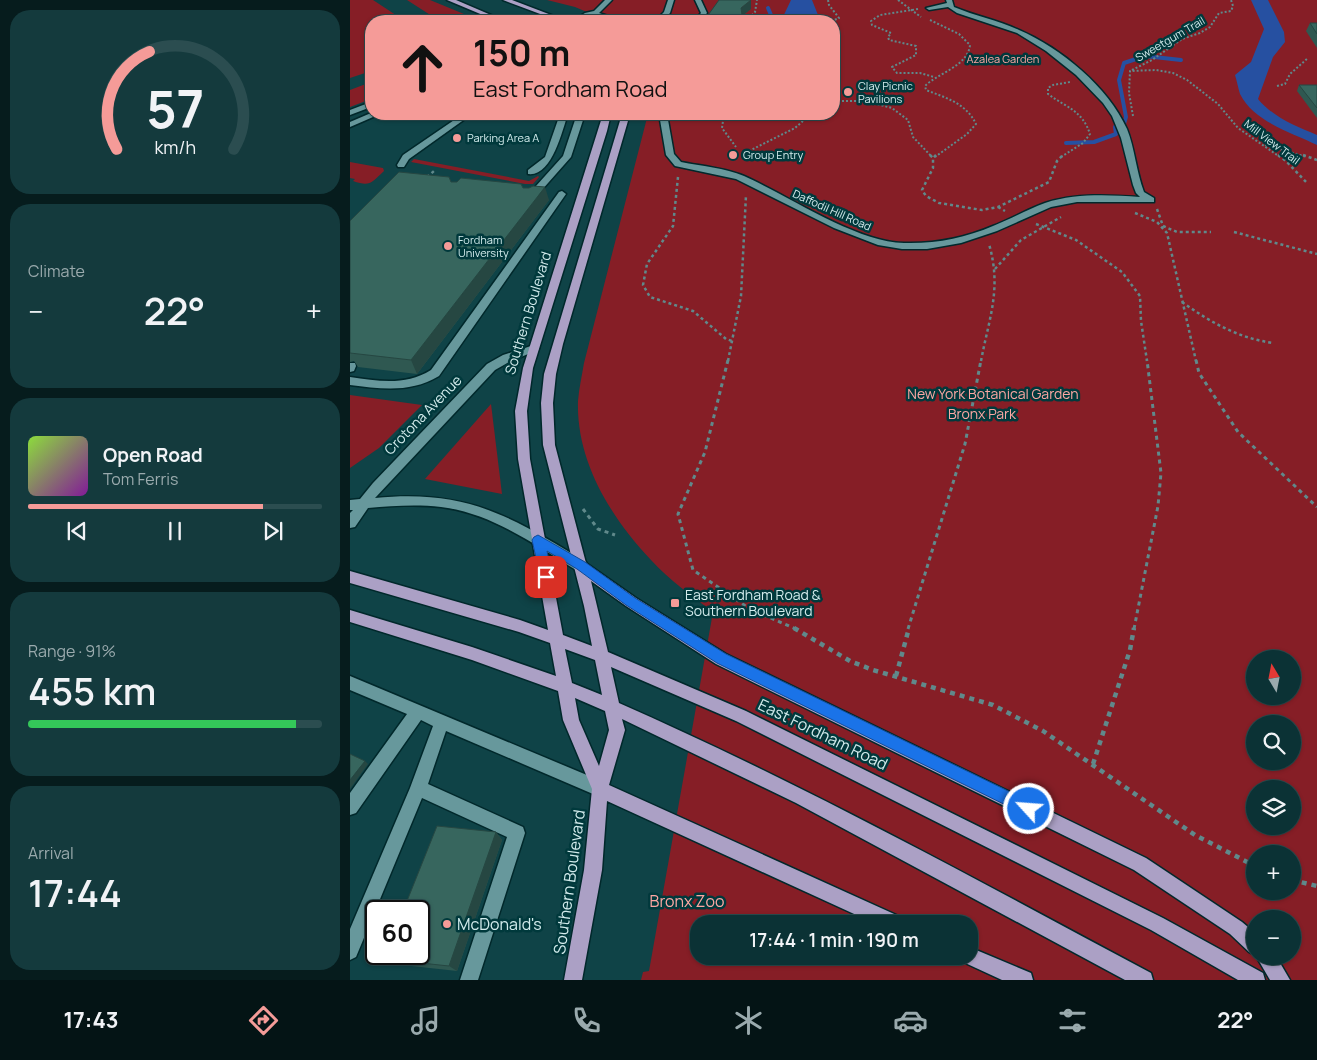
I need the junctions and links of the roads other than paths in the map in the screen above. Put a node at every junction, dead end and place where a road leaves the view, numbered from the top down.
1 (450, 0) edge
2 (506, 0) edge
3 (598, 0) edge
4 (609, 0) edge
5 (671, 0) edge
6 (698, 0) edge
7 (949, 2) edge
8 (928, 8) dead end
9 (587, 14) junction
10 (487, 15) edge
11 (547, 15) edge
12 (601, 15) edge
13 (665, 15) edge
14 (703, 15) edge
15 (365, 107) edge
16 (350, 113) edge
17 (365, 119) edge
18 (459, 120) edge
19 (562, 120) edge
20 (580, 120) edge
21 (606, 120) edge
22 (624, 120) edge
23 (664, 120) edge
24 (350, 125) edge
25 (401, 165) dead end
26 (531, 172) dead end
27 (562, 194) dead end
28 (530, 198) edge
29 (534, 348) junction
30 (350, 381) edge
31 (357, 505) edge
32 (350, 523) edge
33 (538, 540) junction
34 (581, 566) junction
35 (350, 577) edge
36 (350, 616) edge
37 (350, 683) edge
38 (418, 712) junction
39 (442, 722) junction
40 (418, 788) junction
41 (600, 789) junction
42 (350, 807) edge
43 (876, 915) edge
44 (1246, 937) edge
45 (350, 951) edge
46 (978, 960) edge
47 (1271, 965) edge
48 (469, 980) edge
49 (573, 980) edge
50 (1024, 980) edge
51 (1144, 980) edge
52 (1256, 980) edge
53 (1281, 980) edge

1 - 10 main road
2 - 11 main road
3 - 9 street
4 - 9 street
5 - 13 street
6 - 14 street
7 - 8 street
7 - 23 street, Daffodil Hill Road
9 - 12 street
15 - 16 street
17 - 24 street
18 - 25 street
19 - 26 street
20 - 28 street
21 - 29 main road, Southern Boulevard
22 - 34 main road, Southern Boulevard
27 - 30 street
29 - 31 street, Crotona Avenue
29 - 33 main road, Southern Boulevard
31 - 32 street, Crotona Avenue
31 - 33 street
33 - 34 street
33 - 41 main road, Southern Boulevard
34 - 41 main road, Southern Boulevard
34 - 44 main road
35 - 52 main road, East Fordham Road
36 - 51 main road
37 - 38 street
38 - 39 street
38 - 42 street
39 - 40 street
39 - 41 street
40 - 45 street
40 - 48 street
41 - 43 main road
41 - 49 main road, Southern Boulevard
46 - 50 main road
47 - 53 main road

